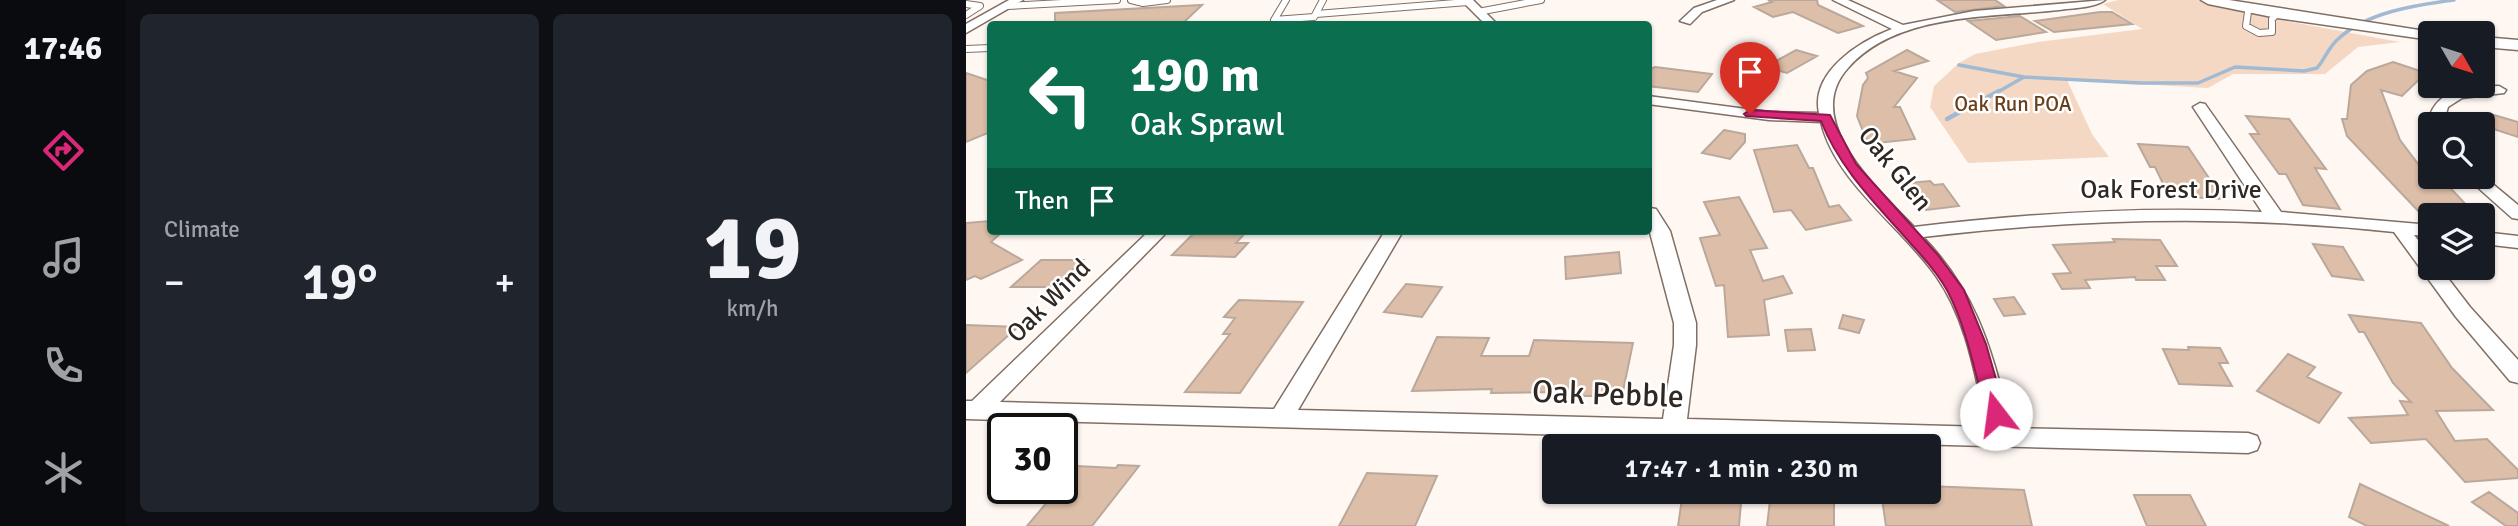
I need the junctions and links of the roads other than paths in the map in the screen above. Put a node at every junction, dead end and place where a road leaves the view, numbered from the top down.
1 (1117, 0) edge
2 (1130, 0) edge
3 (1167, 0) edge
4 (1286, 0) edge
5 (1323, 0) edge
6 (1541, 0) edge
7 (1728, 0) edge
8 (1839, 0) edge
9 (2099, 0) edge
10 (2208, 0) edge
11 (2229, 0) edge
12 (1468, 1) edge
13 (1431, 2) edge
14 (1519, 2) edge
15 (1012, 3) edge
16 (966, 4) edge
17 (2252, 8) junction
18 (1478, 12) junction
19 (2277, 13) junction
20 (1316, 14) junction
21 (966, 15) edge
22 (1487, 21) edge
23 (1686, 21) dead end
24 (972, 22) edge
25 (966, 29) edge
26 (1901, 29) junction
27 (2418, 36) edge
28 (2496, 43) edge
29 (2518, 45) edge
30 (987, 48) edge
31 (966, 49) edge
32 (2499, 90) dead end
33 (1652, 101) edge
34 (2200, 107) dead end
35 (2436, 112) edge
36 (1826, 118) junction
37 (2488, 189) edge
38 (2518, 214) edge
39 (1652, 216) edge
40 (2275, 217) junction
41 (2399, 227) junction
42 (2418, 229) edge
43 (1910, 233) junction
44 (1155, 235) edge
45 (1392, 235) edge
46 (2495, 239) edge
47 (2518, 242) edge
48 (2518, 375) edge
49 (972, 410) edge
50 (1281, 418) junction
51 (1674, 429) junction
52 (2002, 437) junction
53 (2248, 443) dead end

1 - 15 lane
2 - 3 lane
4 - 20 lane
5 - 20 lane
6 - 14 lane
7 - 23 street
8 - 26 street
9 - 26 street, Oak Glen
10 - 17 street
11 - 17 street
12 - 13 lane
12 - 18 street
13 - 20 lane
14 - 18 lane
15 - 24 street
16 - 21 lane
17 - 19 street
17 - 19 lane
18 - 22 street
19 - 27 street
24 - 25 street
26 - 36 street, Oak Glen
28 - 29 street
30 - 31 lane
32 - 35 street
33 - 36 street
34 - 40 street
36 - 43 street, Oak Glen
37 - 38 street
39 - 51 street
40 - 41 street, Oak Forest Drive
40 - 43 street, Oak Forest Drive
41 - 42 street, Oak Forest Drive
41 - 48 street
43 - 52 street, Oak Glen
44 - 49 street, Oak Wind
45 - 50 street
46 - 47 street
49 - 50 street, Oak Pebble
50 - 51 street, Oak Pebble
51 - 52 street, Oak Pebble
52 - 53 street, Oak Pebble

